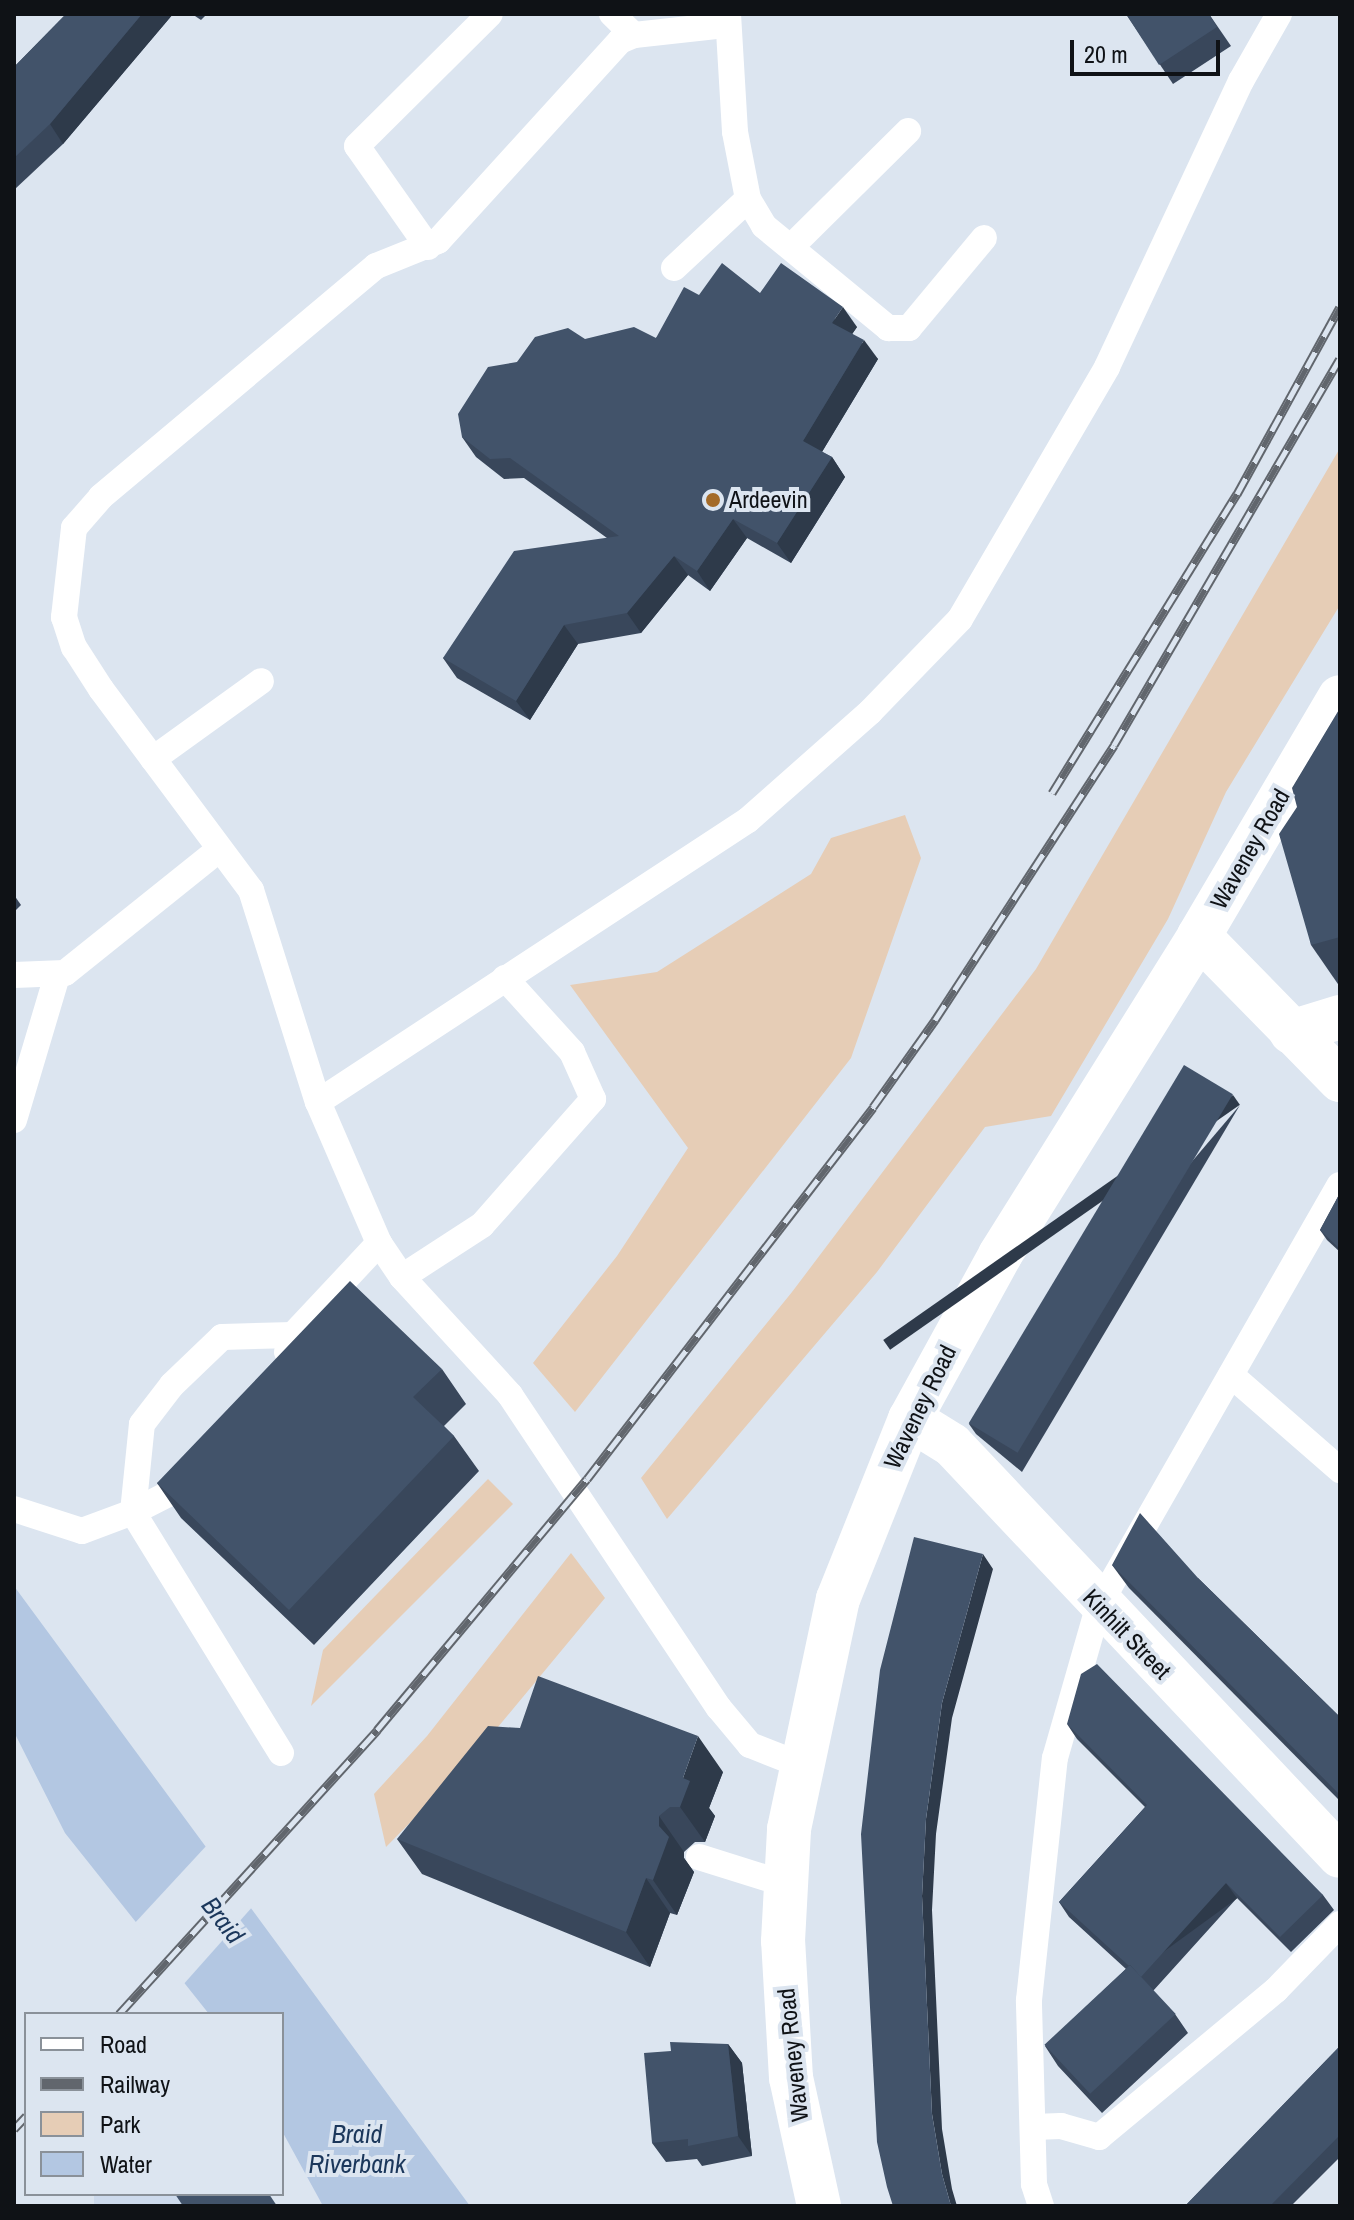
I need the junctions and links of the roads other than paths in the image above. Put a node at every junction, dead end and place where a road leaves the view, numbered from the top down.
1 (490, 14) edge
2 (612, 14) edge
3 (728, 14) edge
4 (1279, 14) edge
5 (634, 35) junction
6 (908, 131) dead end
7 (748, 199) junction
8 (984, 238) dead end
9 (793, 245) junction
10 (428, 247) junction
11 (674, 268) dead end
12 (261, 681) dead end
13 (1340, 697) edge
14 (153, 759) junction
15 (220, 849) junction
16 (1199, 936) junction
17 (14, 975) edge
18 (57, 976) junction
19 (505, 978) junction
20 (1340, 1017) edge
21 (1291, 1032) junction
22 (1340, 1080) edge
23 (318, 1102) junction
24 (14, 1120) edge
25 (1340, 1185) edge
26 (379, 1243) junction
27 (402, 1277) junction
28 (293, 1335) junction
29 (279, 1371) edge
30 (1231, 1375) junction
31 (910, 1419) junction
32 (207, 1458) edge
33 (1340, 1470) edge
34 (14, 1509) edge
35 (133, 1512) junction
36 (1099, 1605) junction
37 (281, 1753) dead end
38 (801, 1765) junction
39 (1340, 1856) edge
40 (699, 1857) dead end
41 (785, 1884) junction
42 (1340, 1924) edge
43 (1033, 2127) junction
44 (819, 2206) edge
45 (1041, 2206) edge

1 - 10 lane
2 - 5 lane
3 - 5 lane
3 - 7 lane
4 - 19 lane
5 - 10 lane
6 - 9 lane
7 - 9 lane
7 - 11 lane
8 - 9 lane
10 - 14 lane
12 - 14 lane
13 - 16 main road, Waveney Road
14 - 15 lane
15 - 18 lane
15 - 23 lane
16 - 21 main road
16 - 31 main road, Waveney Road
17 - 18 lane
18 - 24 lane
19 - 23 lane
19 - 27 lane
20 - 21 main road
21 - 22 main road
23 - 26 lane
25 - 30 lane
26 - 27 lane
26 - 28 lane
27 - 38 lane
28 - 29 lane
28 - 35 lane
30 - 33 lane
30 - 36 lane
31 - 36 main road, Kinhilt Street
31 - 38 main road, Waveney Road
32 - 35 lane
34 - 35 lane
35 - 37 lane
36 - 39 main road, Kinhilt Street
36 - 43 lane
38 - 41 main road, Waveney Road
40 - 41 lane
41 - 44 main road, Waveney Road
42 - 43 lane
43 - 45 lane

